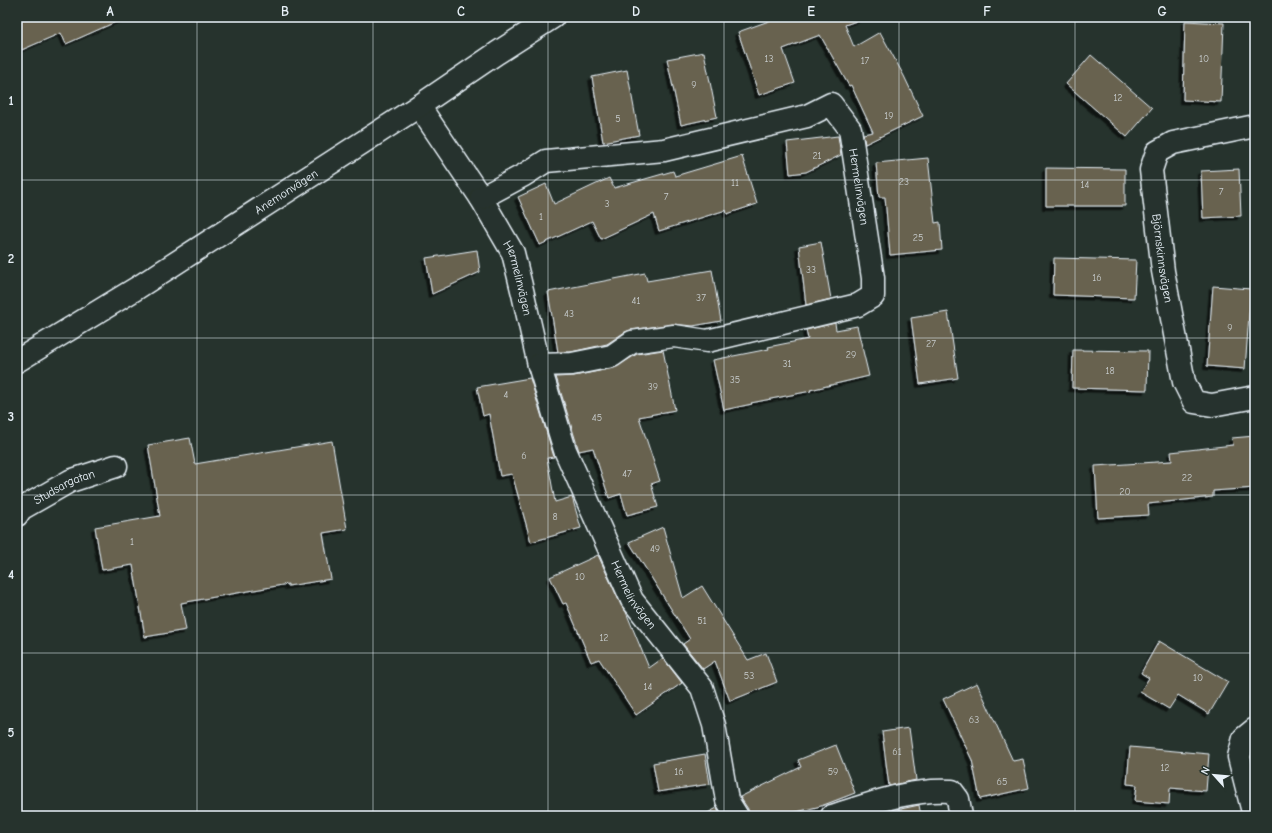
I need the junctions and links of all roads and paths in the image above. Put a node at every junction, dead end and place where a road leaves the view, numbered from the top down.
1 (553, 17) edge
2 (418, 106) junction
3 (1255, 126) edge
4 (480, 198) junction
5 (17, 361) edge
6 (539, 365) junction
7 (1255, 397) edge
8 (116, 466) dead end
9 (17, 515) edge
10 (1255, 729) edge
11 (737, 816) edge
12 (832, 816) edge
13 (961, 816) edge
14 (1254, 816) edge

1 - 2 street, Anemonvägen
2 - 4 street, Hermelinvägen
2 - 5 street, Anemonvägen
3 - 7 street, Björnskinnsvägen
4 - 6 street, Hermelinvägen
4 - 6 street, Hermelinvägen
6 - 11 street, Hermelinvägen
8 - 9 street, Studsargatan
10 - 14 street
12 - 13 street

